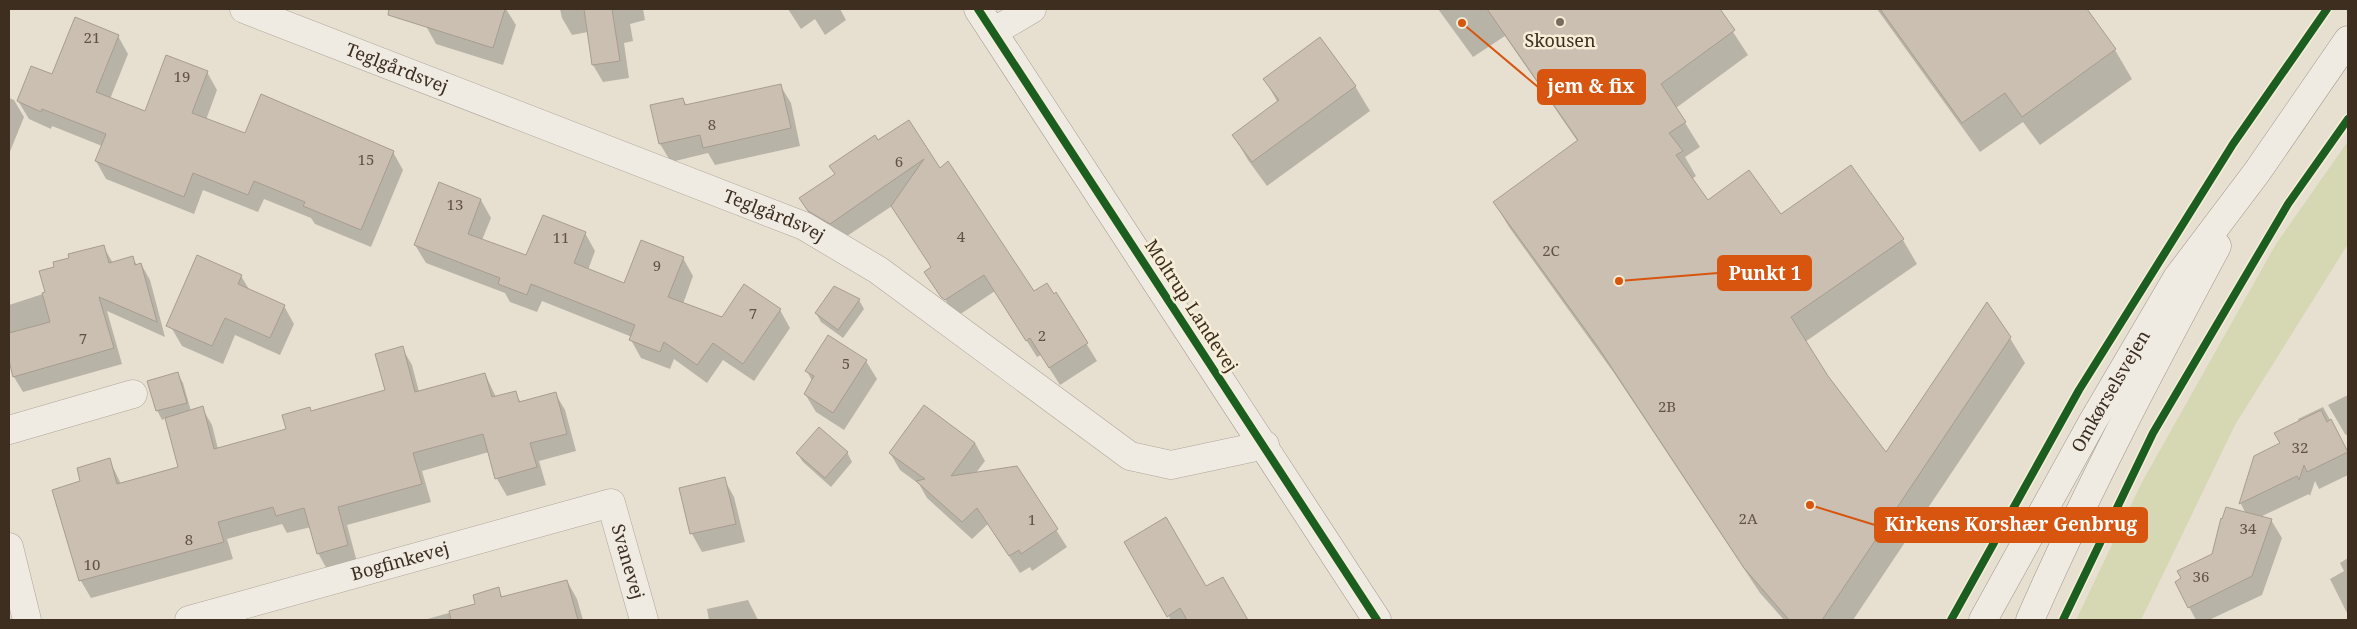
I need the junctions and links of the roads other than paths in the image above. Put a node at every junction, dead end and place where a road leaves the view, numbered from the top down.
1 (244, 9) edge
2 (978, 9) edge
3 (1032, 9) edge
4 (993, 32) junction
5 (2348, 40) edge
6 (2257, 172) junction
7 (133, 394) dead end
8 (9, 430) edge
9 (1265, 445) junction
10 (611, 503) joint
11 (9, 547) edge
12 (27, 620) edge
13 (188, 620) edge
14 (644, 620) edge
15 (1377, 620) edge
16 (1983, 620) edge
17 (2030, 620) edge

1 - 9 street, Teglgårdsvej
2 - 4 street, Moltrup Landevej
3 - 4 street
4 - 9 street, Moltrup Landevej
5 - 6 street, Omkørselsvejen
6 - 16 street, Omkørselsvejen
6 - 17 street, Omkørselsvejen
7 - 8 street
9 - 15 street, Moltrup Landevej
10 - 13 street, Bogfinkevej
10 - 14 street, Svanevej
11 - 12 street

